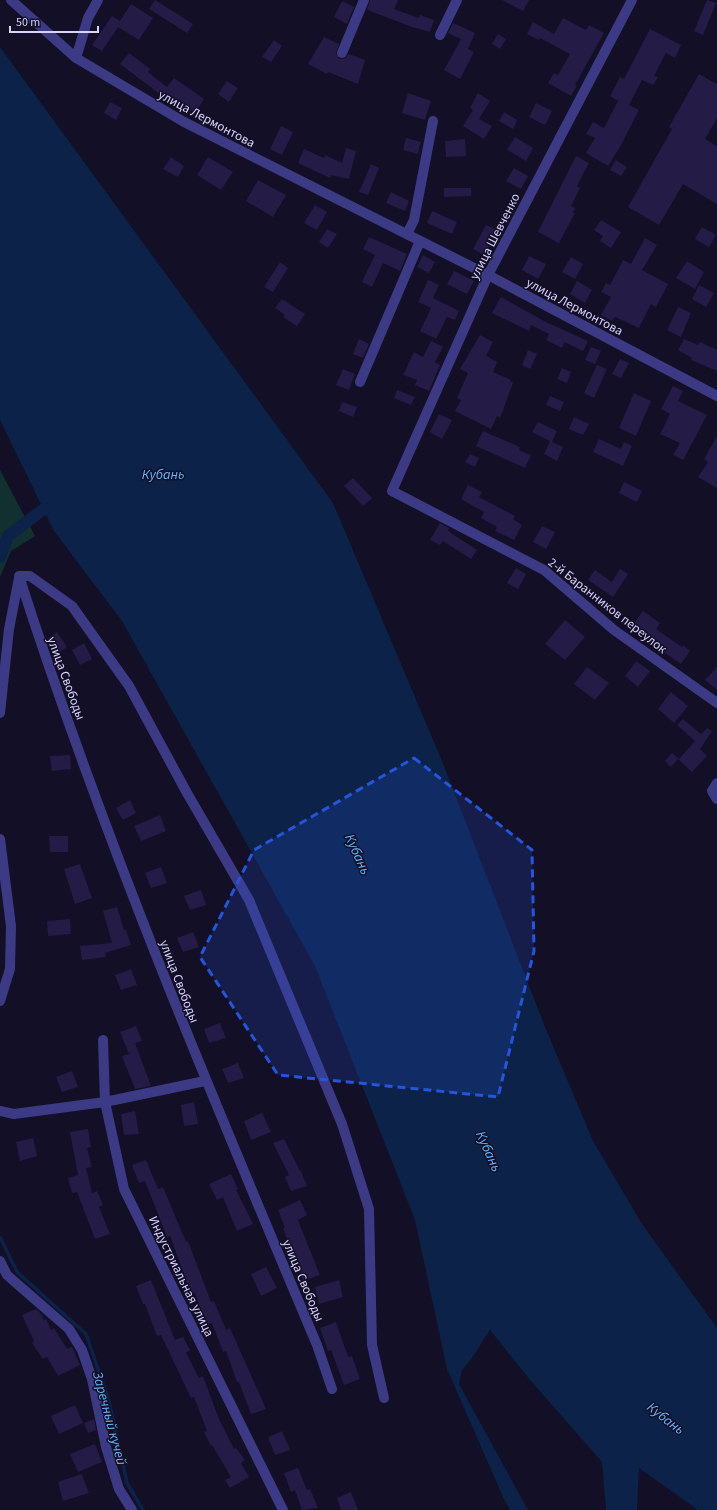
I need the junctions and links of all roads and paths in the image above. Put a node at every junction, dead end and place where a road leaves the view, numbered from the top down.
1 (11, 0) edge
2 (98, 0) edge
3 (364, 0) edge
4 (457, 0) edge
5 (632, 0) edge
6 (440, 35) dead end
7 (342, 53) dead end
8 (76, 58) junction
9 (433, 121) dead end
10 (407, 234) junction
11 (420, 241) junction
12 (488, 275) junction
13 (360, 382) dead end
14 (717, 396) edge
15 (392, 491) joint
16 (19, 576) junction
17 (717, 703) edge
18 (0, 713) edge
19 (717, 783) edge
20 (717, 799) edge
21 (0, 839) edge
22 (0, 1001) edge
23 (103, 1040) dead end
24 (206, 1081) junction
25 (105, 1102) junction
26 (0, 1111) edge
27 (0, 1261) edge
28 (332, 1389) dead end
29 (384, 1398) dead end
30 (132, 1510) edge
31 (284, 1510) edge

1 - 8 street, улица Лермонтова
2 - 8 street
3 - 7 street
4 - 6 street
5 - 12 street, улица Шевченко
8 - 10 street, улица Лермонтова
9 - 10 street
10 - 11 street, улица Лермонтова
11 - 12 street, улица Лермонтова
11 - 13 street
12 - 14 street, улица Лермонтова
12 - 15 street, улица Шевченко
15 - 17 street, 2-й Баранников переулок
16 - 18 street
16 - 24 street, улица Свободы
16 - 29 street
19 - 20 street
21 - 22 street
23 - 25 street, Индустриальная улица
24 - 25 street
24 - 28 street, улица Свободы
25 - 26 street
25 - 31 street, Индустриальная улица
27 - 30 street

